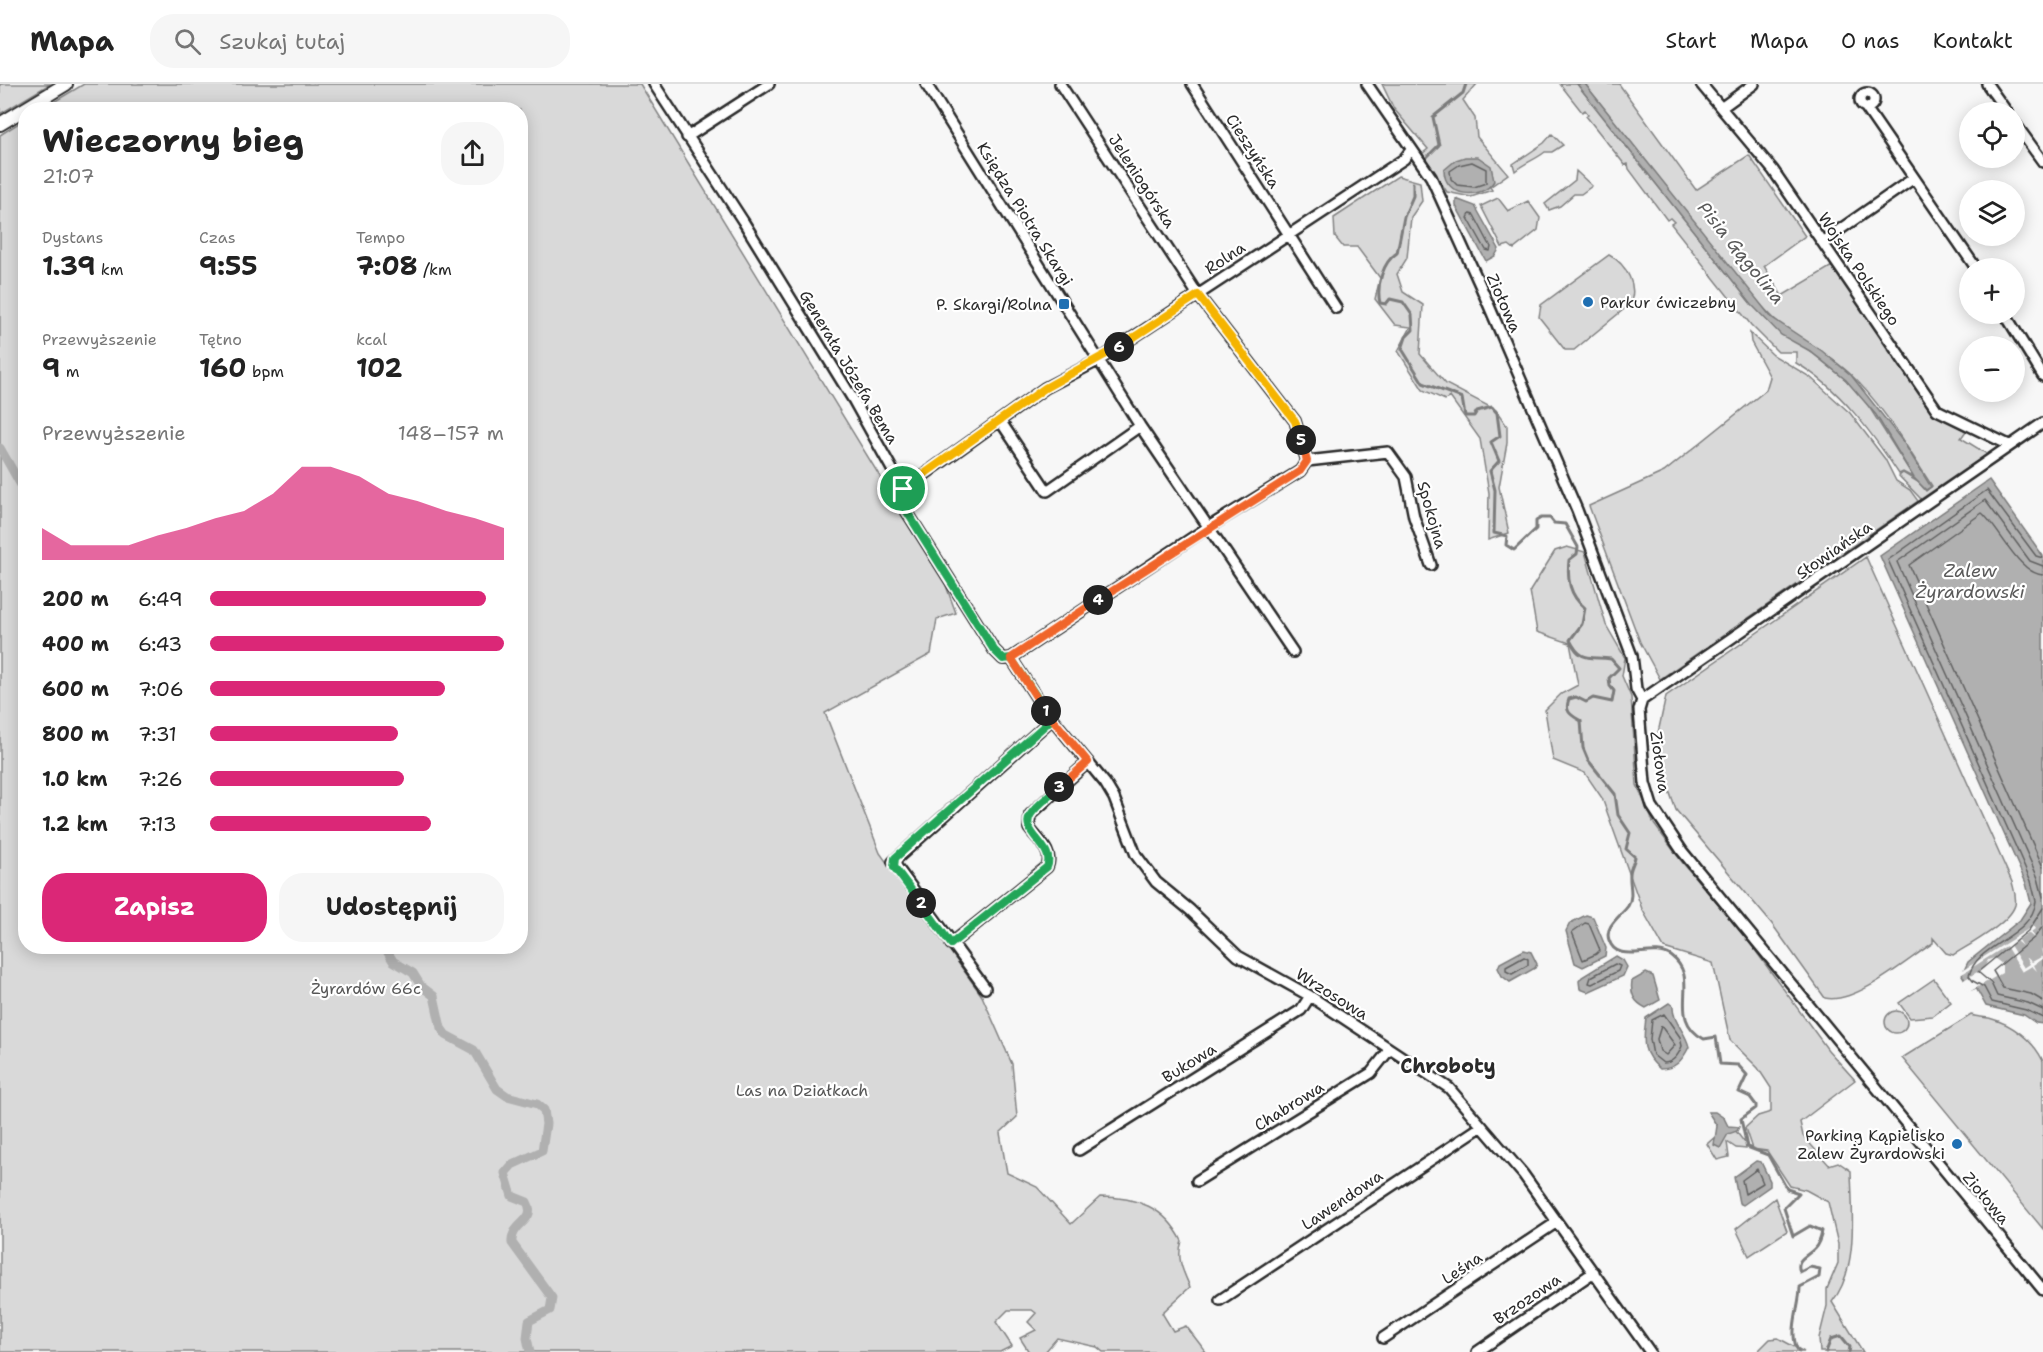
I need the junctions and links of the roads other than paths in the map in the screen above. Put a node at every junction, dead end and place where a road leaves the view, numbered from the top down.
1 (66, 84) edge
2 (654, 84) edge
3 (769, 84) edge
4 (926, 84) edge
5 (1060, 84) edge
6 (1192, 84) edge
7 (1367, 84) edge
8 (1701, 84) edge
9 (1754, 84) edge
10 (1987, 84) edge
11 (36, 102) edge
12 (2000, 102) edge
13 (1721, 108) junction
14 (1866, 108) dead end
15 (18, 113) edge
16 (0, 124) edge
17 (687, 137) junction
18 (2025, 138) edge
19 (1415, 153) junction
20 (2043, 162) edge
21 (1914, 178) junction
22 (1289, 234) junction
23 (1822, 242) junction
24 (1969, 258) edge
25 (1198, 295) junction
26 (1336, 308) dead end
27 (2011, 324) edge
28 (1099, 360) junction
29 (2043, 376) edge
30 (1002, 422) junction
31 (2043, 423) edge
32 (1140, 426) junction
33 (2009, 446) junction
34 (1307, 461) junction
35 (903, 489) junction
36 (1207, 528) junction
37 (1431, 565) dead end
38 (1293, 652) dead end
39 (1011, 658) junction
40 (1642, 700) junction
41 (1052, 719) junction
42 (1088, 762) junction
43 (951, 944) junction
44 (985, 988) dead end
45 (1310, 996) junction
46 (1390, 1049) junction
47 (1482, 1126) junction
48 (1079, 1150) dead end
49 (1197, 1181) dead end
50 (1557, 1222) junction
51 (1594, 1272) junction
52 (2043, 1290) edge
53 (1220, 1300) dead end
54 (1383, 1338) dead end
55 (1477, 1352) edge
56 (1650, 1352) edge

1 - 11 main road
2 - 17 street, Generała Józefa Bema
3 - 17 street
4 - 28 street, Księdza Piotra Skargi
5 - 25 street, Jeleniogórska
6 - 22 street, Cieszyńska
7 - 19 street, Ziołowa
8 - 13 street, Wojska Polskiego
9 - 13 street
10 - 12 street
13 - 23 street, Wojska Polskiego
14 - 21 street
15 - 16 main road
17 - 35 street, Generała Józefa Bema
18 - 20 street
19 - 22 street, Rolna
19 - 40 street, Ziołowa
21 - 23 street
21 - 24 street
22 - 25 street, Rolna
22 - 26 street, Cieszyńska
23 - 33 street, Wojska Polskiego
25 - 28 street, Rolna
25 - 34 street, Jeleniogórska
27 - 29 street
28 - 30 street, Rolna
28 - 32 street, Księdza Piotra Skargi
30 - 32 street
30 - 35 street, Rolna
31 - 33 street, Słowiańska
32 - 36 street, Księdza Piotra Skargi
33 - 40 street, Słowiańska
34 - 36 street
34 - 37 street, Spokojna
35 - 39 street, Generała Józefa Bema
36 - 38 street, Księdza Piotra Skargi
36 - 39 street
39 - 41 street, Wrzosowa
40 - 52 street, Ziołowa
41 - 42 street, Wrzosowa
41 - 43 street
42 - 43 street
42 - 45 street, Wrzosowa
43 - 44 street
45 - 46 street, Wrzosowa
45 - 48 street, Bukowa
46 - 47 street, Wrzosowa
46 - 49 street, Chabrowa
47 - 50 street, Wrzosowa
47 - 53 street, Lawendowa
50 - 51 street, Wrzosowa
50 - 54 street, Leśna
51 - 55 street, Brzozowa
51 - 56 street, Wrzosowa

